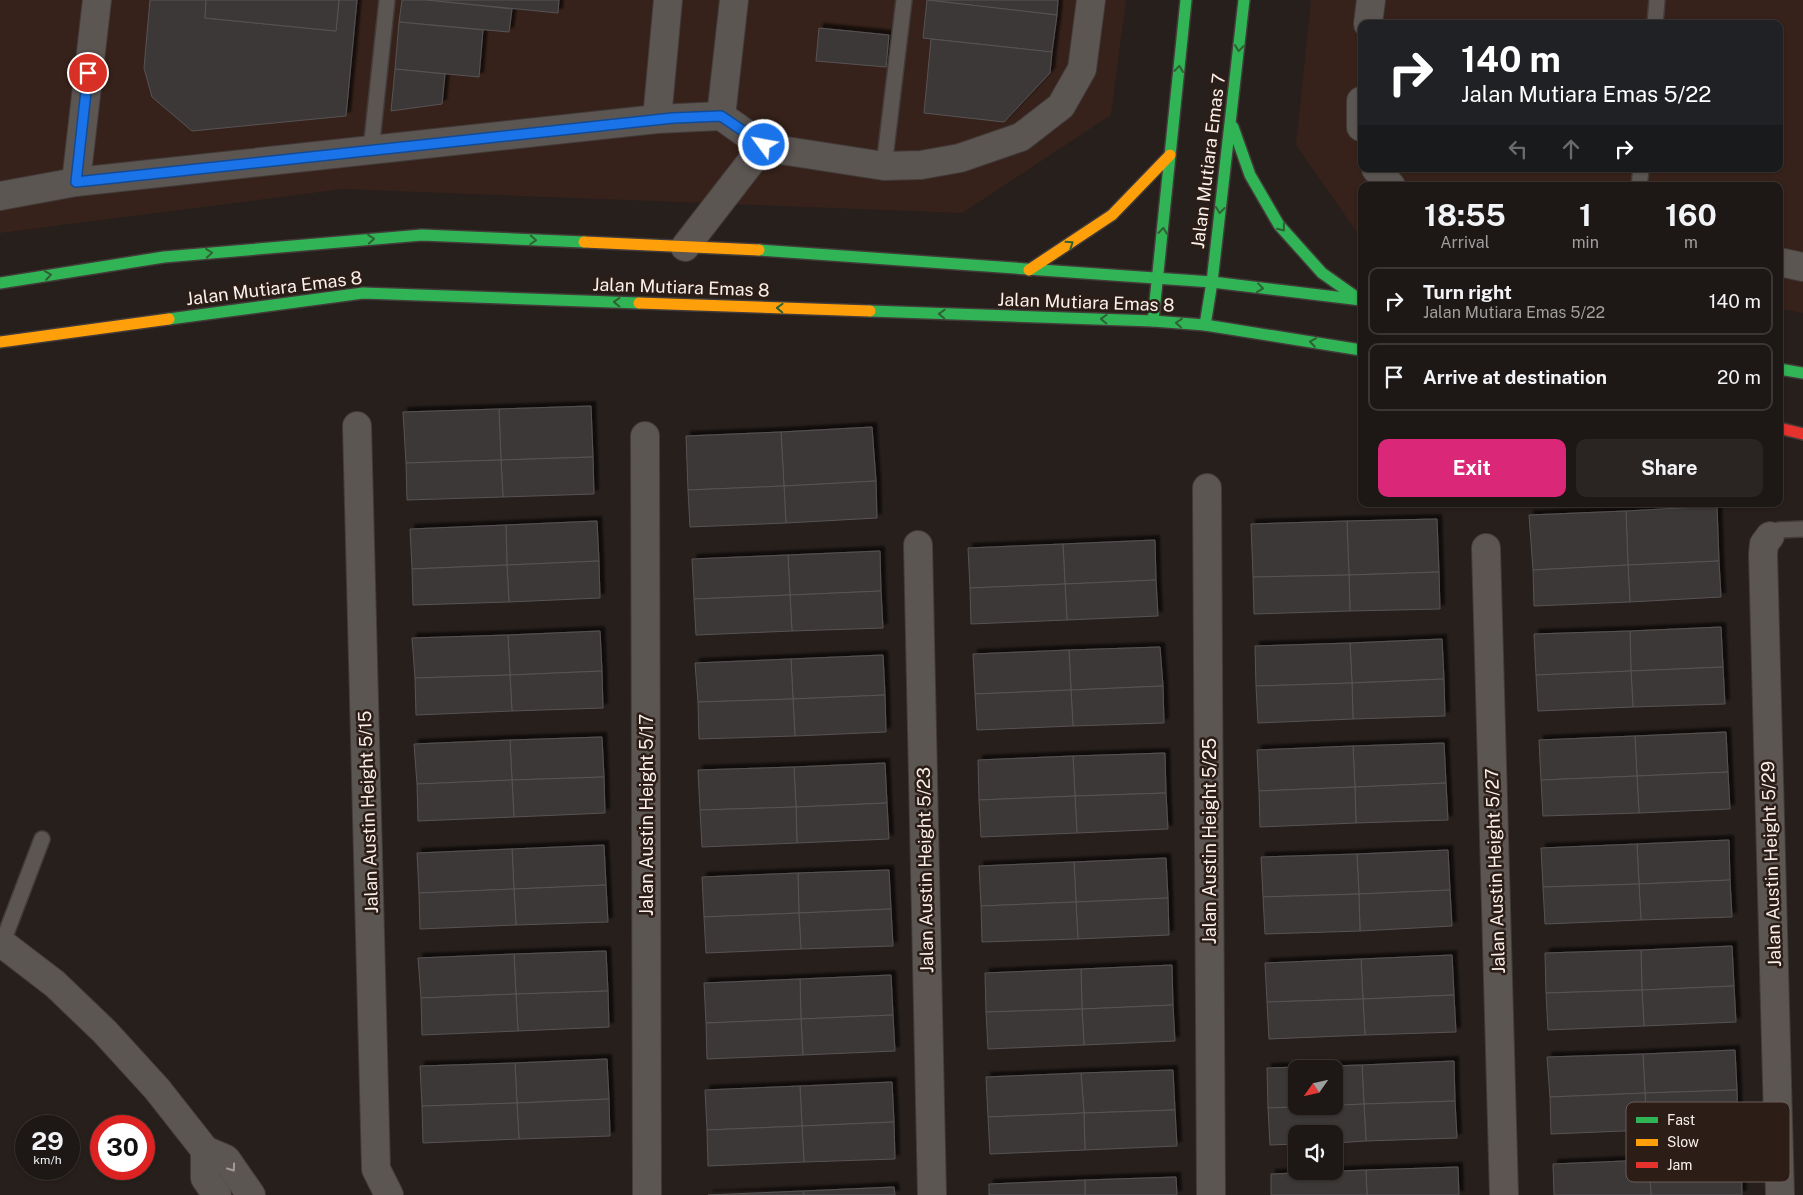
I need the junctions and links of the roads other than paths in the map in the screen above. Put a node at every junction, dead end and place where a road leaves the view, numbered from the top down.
1 (97, 0) edge
2 (387, 0) edge
3 (668, 0) edge
4 (734, 0) edge
5 (904, 0) edge
6 (1091, 0) edge
7 (1186, 0) edge
8 (1244, 0) edge
9 (1371, 0) edge
10 (1657, 0) edge
11 (1368, 20) edge
12 (1654, 20) edge
13 (721, 116) junction
14 (657, 119) junction
15 (1231, 121) junction
16 (764, 145) junction
17 (371, 150) junction
18 (1170, 155) junction
19 (884, 166) junction
20 (1379, 172) edge
21 (76, 182) junction
22 (1387, 182) edge
23 (0, 196) edge
24 (685, 247) junction
25 (1783, 263) edge
26 (1803, 267) edge
27 (1029, 270) junction
28 (1158, 279) junction
29 (1212, 282) junction
30 (0, 283) edge
31 (1358, 298) edge
32 (1358, 300) edge
33 (1153, 321) junction
34 (1205, 325) junction
35 (0, 342) edge
36 (1358, 350) edge
37 (1783, 370) edge
38 (1803, 373) edge
39 (357, 426) dead end
40 (1783, 429) edge
41 (1803, 434) edge
42 (645, 436) dead end
43 (1207, 488) dead end
44 (1803, 529) edge
45 (1770, 536) joint
46 (918, 545) dead end
47 (1486, 548) dead end
48 (42, 840) dead end
49 (1, 943) edge
50 (1778, 1102) edge
51 (205, 1150) junction
52 (1780, 1182) edge
53 (217, 1195) edge
54 (251, 1195) edge
55 (388, 1195) edge
56 (647, 1195) edge
57 (932, 1195) edge
58 (1211, 1195) edge
59 (1504, 1195) edge
60 (1780, 1195) edge

1 - 21 street
2 - 17 lane
3 - 14 street
4 - 13 street
5 - 19 lane
6 - 19 street
18 -> 7 main road, Jalan Mutiara Emas 7
8 -> 15 main road, Jalan Mutiara Emas 7
9 - 11 street
10 - 12 lane
13 - 14 street
13 - 16 street
14 - 17 street
15 -> 29 main road, Jalan Mutiara Emas 7
15 -> 31 main road
16 - 19 street
16 - 24 street
17 - 21 street
27 -> 18 main road
28 -> 18 main road, Jalan Mutiara Emas 7
20 - 22 street
21 - 23 street
24 - 27 main road, Jalan Mutiara Emas 8
30 -> 24 main road, Jalan Mutiara Emas 8
25 - 26 street
27 - 28 main road, Jalan Mutiara Emas 8
28 - 29 main road, Jalan Mutiara Emas 8
28 - 33 main road, Jalan Mutiara Emas 7
29 -> 32 main road, Jalan Mutiara Emas 8
29 - 34 main road, Jalan Mutiara Emas 7
34 -> 33 main road, Jalan Mutiara Emas 8
33 -> 35 main road, Jalan Mutiara Emas 8
36 -> 34 main road, Jalan Mutiara Emas 8
37 - 38 main road
39 - 55 street, Jalan Austin Height 5/15
40 - 41 main road
42 - 56 street, Jalan Austin Height 5/17
43 - 58 street, Jalan Austin Height 5/25
44 - 45 lane
45 - 50 street, Jalan Austin Height 5/29
46 - 57 street, Jalan Austin Height 5/23
47 - 59 street, Jalan Austin Height 5/27
48 - 49 lane
49 - 51 street
51 - 53 street
51 -> 54 street
52 - 60 street, Jalan Austin Height 5/29

